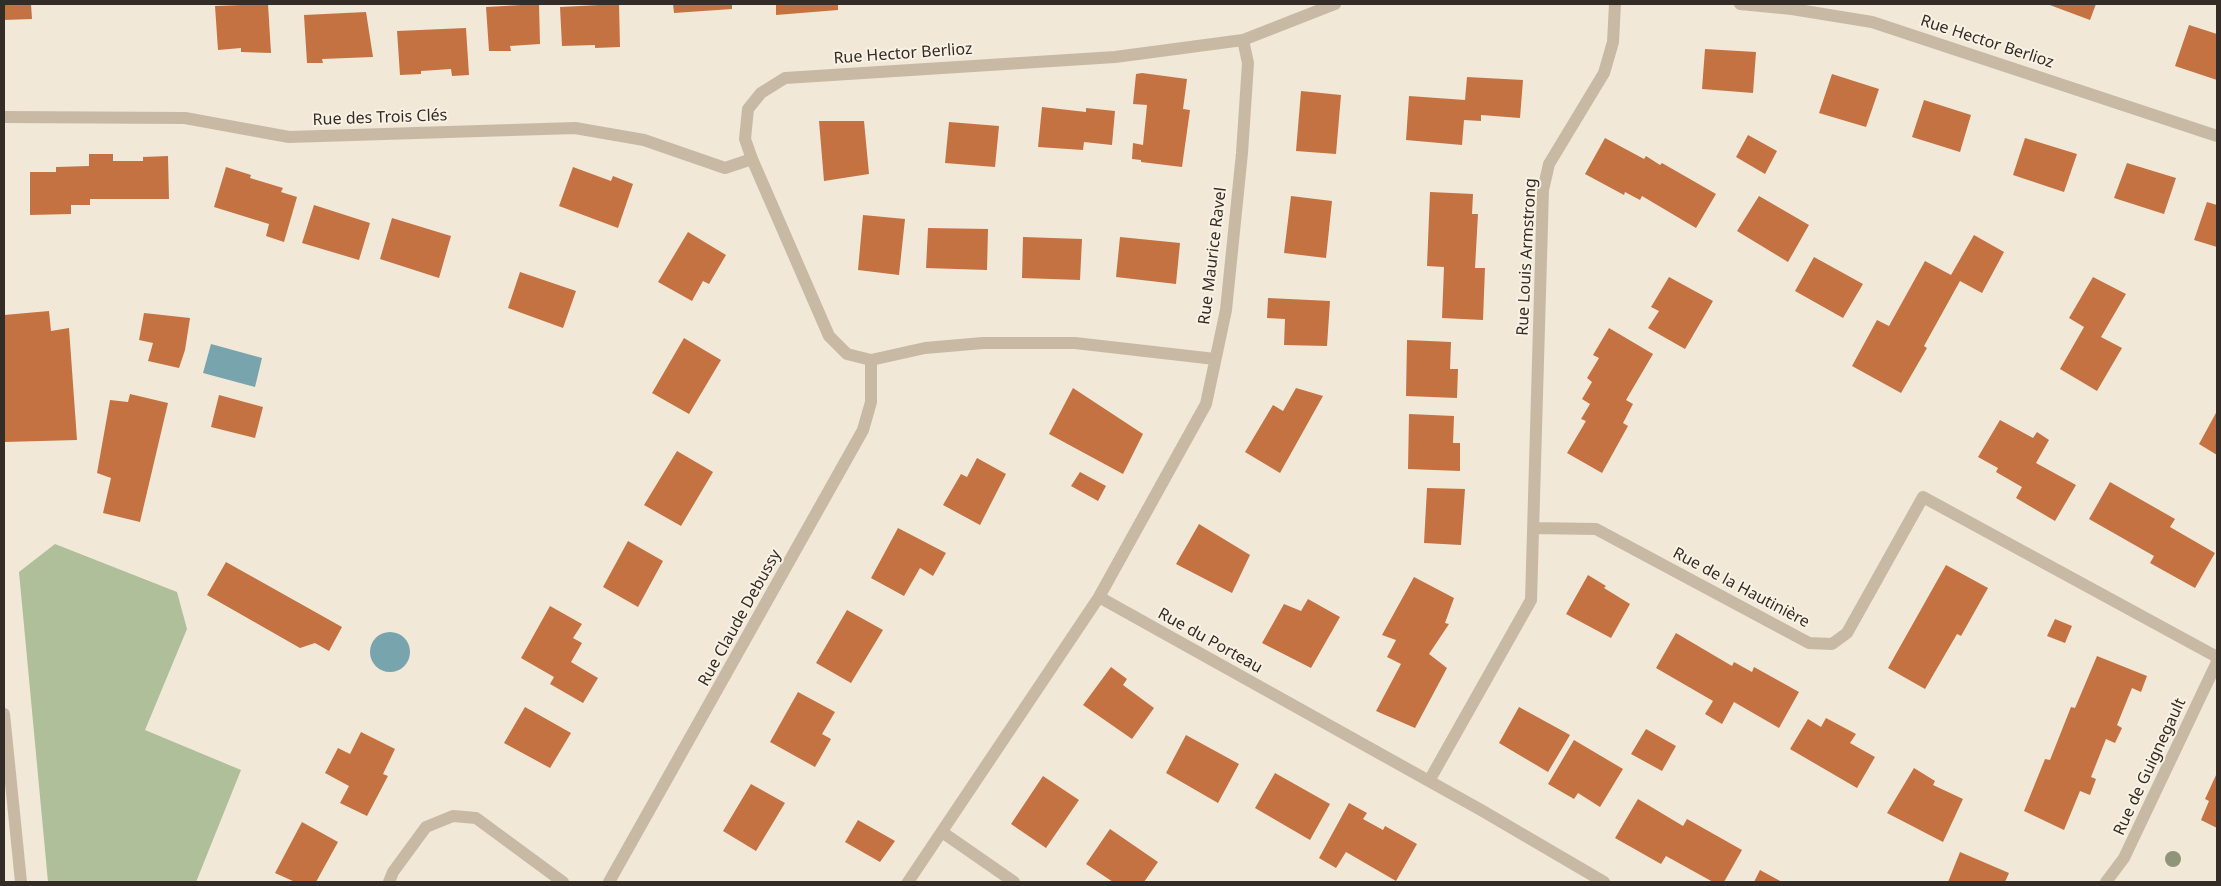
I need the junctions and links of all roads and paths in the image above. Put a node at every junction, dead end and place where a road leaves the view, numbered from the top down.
1 (1335, 4) edge
2 (1616, 4) edge
3 (1740, 4) edge
4 (1243, 40) junction
5 (4, 117) edge
6 (2217, 136) edge
7 (752, 159) junction
8 (1214, 359) junction
9 (871, 360) junction
10 (1534, 528) junction
11 (1099, 597) junction
12 (2217, 657) edge
13 (2217, 662) edge
14 (4, 714) edge
15 (1429, 781) junction
16 (942, 832) junction
17 (21, 882) edge
18 (389, 882) edge
19 (563, 882) edge
20 (609, 882) edge
21 (908, 882) edge
22 (1014, 882) edge
23 (1604, 882) edge
24 (2106, 882) edge

1 - 4 street, Rue Hector Berlioz
2 - 10 street, Rue Louis Armstrong
3 - 6 street, Rue Hector Berlioz
4 - 7 street, Rue Hector Berlioz
4 - 8 street, Rue Maurice Ravel
5 - 7 street, Rue des Trois Clés
7 - 9 street, Rue Hector Berlioz
8 - 9 street
8 - 11 street, Rue Maurice Ravel
9 - 20 street, Rue Claude Debussy
10 - 12 street, Rue de la Hautinière
10 - 15 street
11 - 15 street, Rue du Porteau
11 - 16 street
13 - 24 street, Rue de Guignegault
14 - 17 street
15 - 23 street, Rue du Porteau
16 - 21 street
16 - 22 street
18 - 19 street

